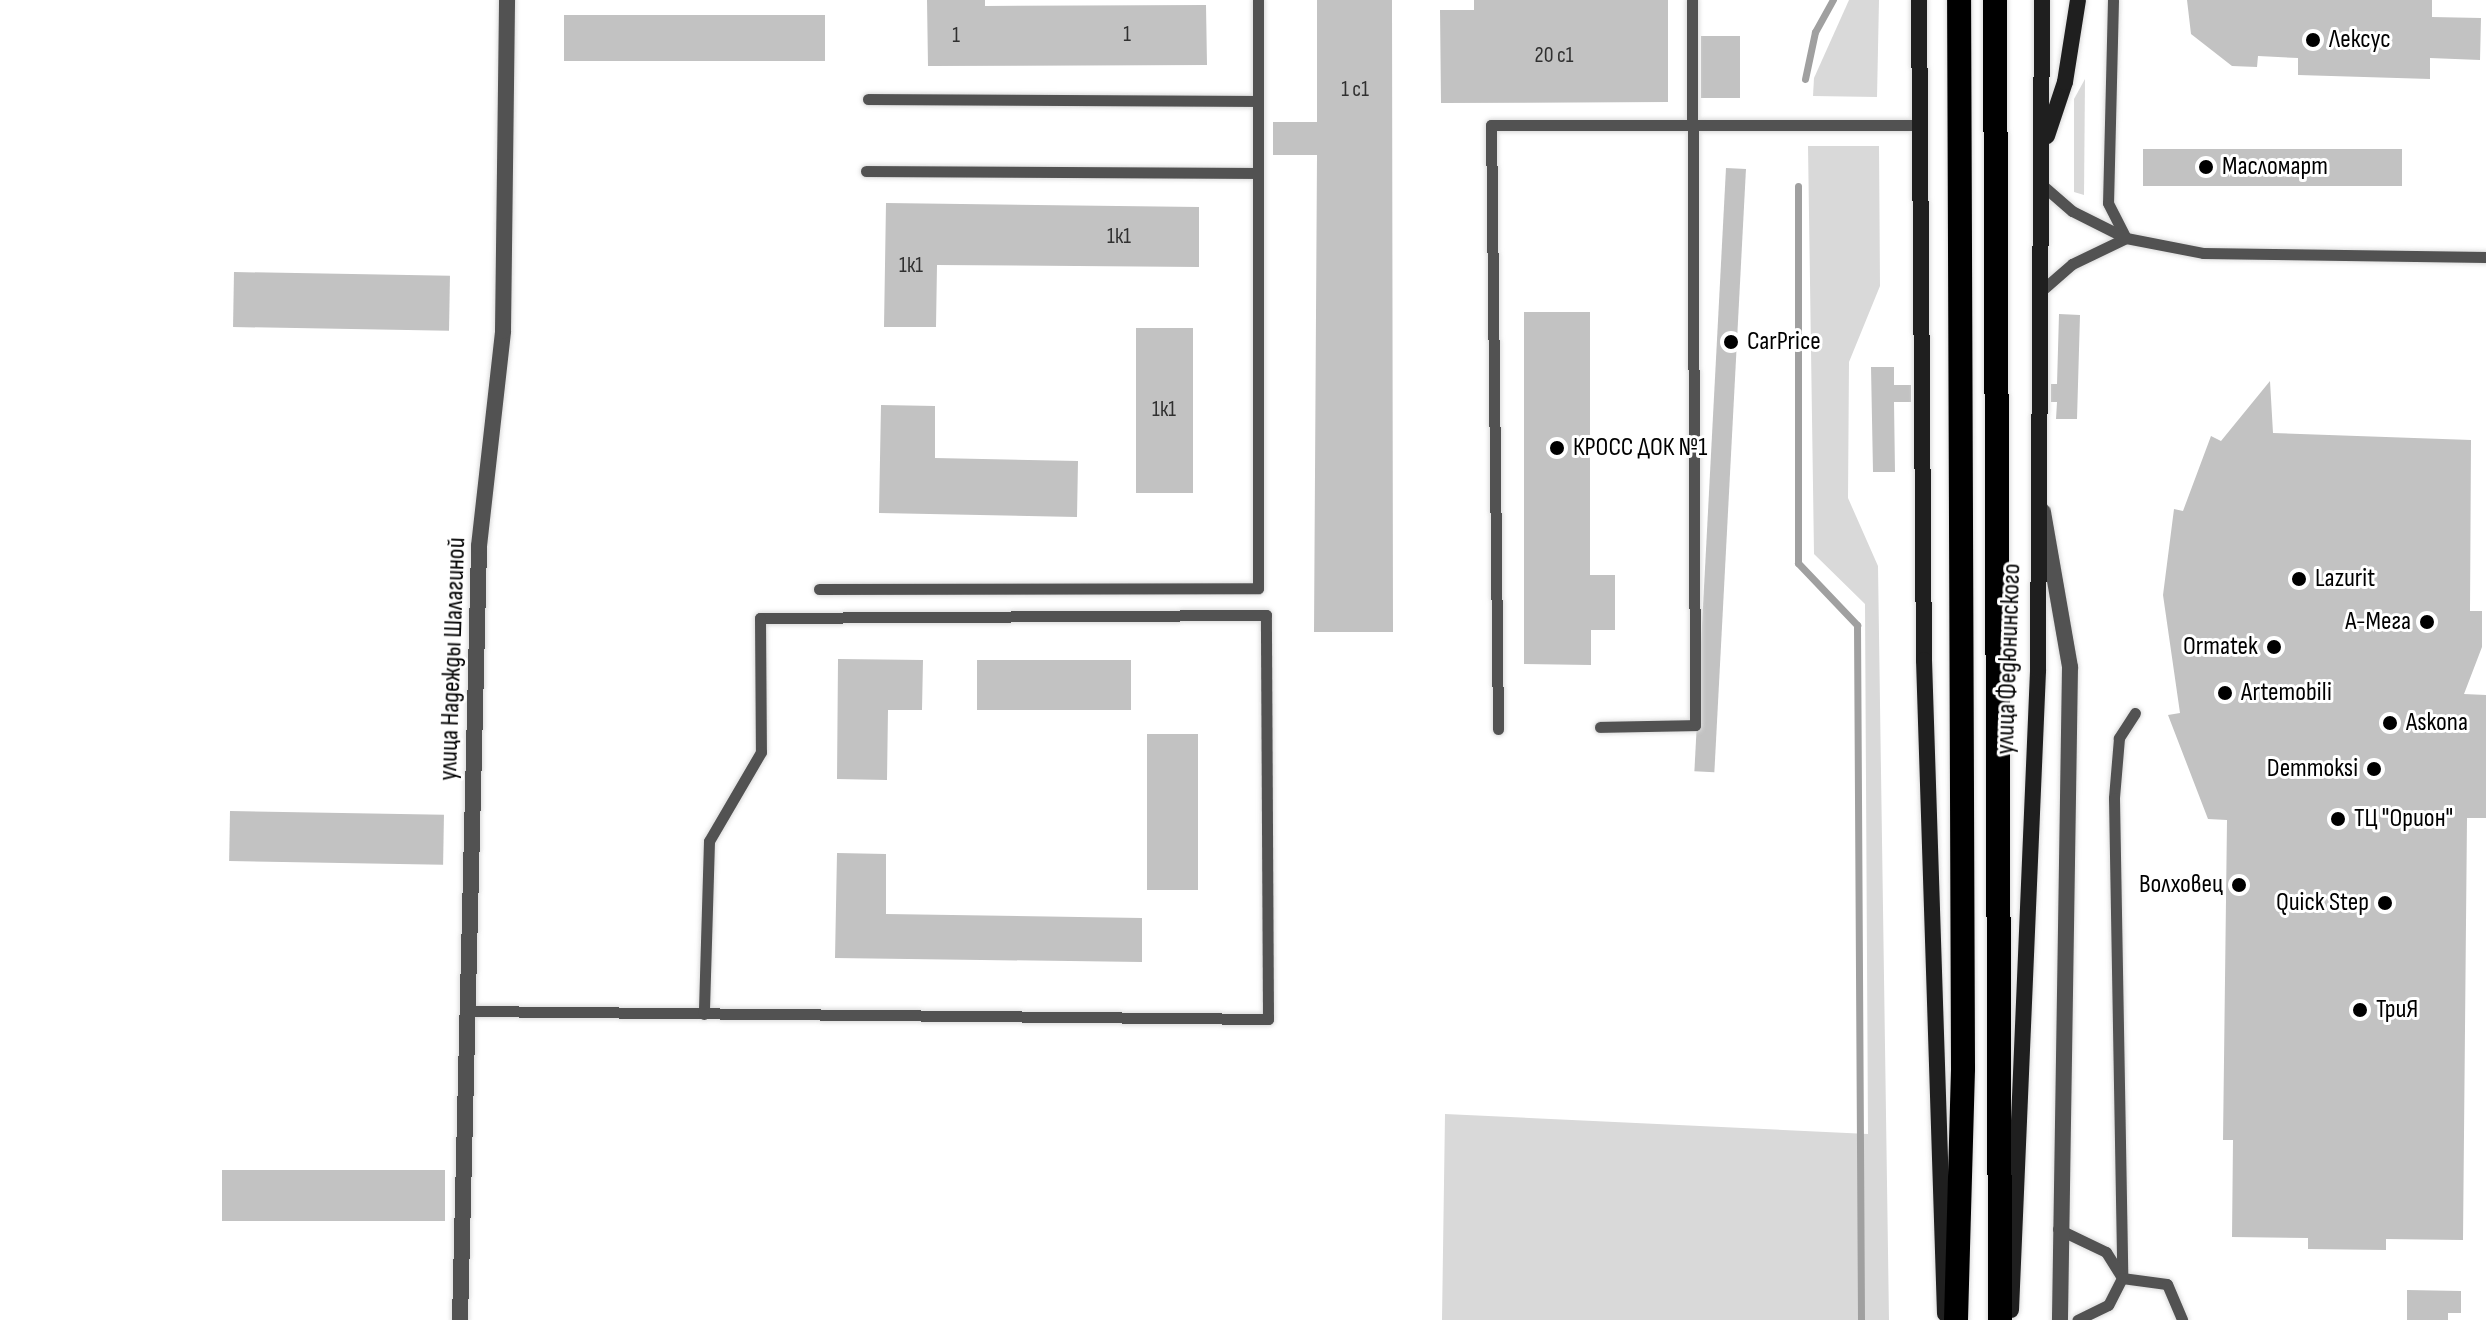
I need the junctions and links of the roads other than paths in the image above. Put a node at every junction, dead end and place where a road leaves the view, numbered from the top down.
1 (507, 0) edge
2 (1258, 0) edge
3 (1692, 0) edge
4 (1919, 0) edge
5 (1959, 0) edge
6 (1995, 0) edge
7 (2042, 0) edge
8 (2078, 0) edge
9 (2113, 0) edge
10 (868, 99) dead end
11 (1258, 101) junction
12 (1920, 125) junction
13 (1693, 126) junction
14 (2042, 153) junction
15 (866, 171) dead end
16 (1258, 173) junction
17 (2042, 185) junction
18 (2126, 238) junction
19 (2486, 257) edge
20 (2041, 291) junction
21 (2042, 507) junction
22 (819, 589) dead end
23 (2135, 713) dead end
24 (1600, 727) dead end
25 (1498, 729) dead end
26 (467, 1011) junction
27 (704, 1014) junction
28 (2058, 1229) junction
29 (2122, 1278) junction
30 (460, 1320) edge
31 (1946, 1320) edge
32 (1956, 1320) edge
33 (2000, 1320) edge
34 (2010, 1320) edge
35 (2060, 1320) edge
36 (2077, 1320) edge
37 (2182, 1320) edge

1 - 26 street, улица Надежды Шалагиной
2 - 11 lane
3 - 13 lane
4 - 12 main road
5 - 32 highway, улица Федюнинского
6 - 33 highway, улица Федюнинского
7 - 14 main road, улица Федюнинского
8 - 14 main road
9 - 18 lane
10 - 11 lane
11 - 16 lane
12 - 13 lane
12 - 31 main road
13 - 24 lane
13 - 25 lane
14 - 17 main road, улица Федюнинского
15 - 16 lane
16 - 22 lane
17 - 18 lane
17 - 20 main road, улица Федюнинского
18 - 19 lane
18 - 20 lane
20 - 21 main road, улица Федюнинского
21 - 28 street
21 - 34 main road, улица Федюнинского
23 - 29 lane
26 - 27 lane
26 - 30 street, улица Надежды Шалагиной
27 - 27 lane
28 - 29 lane
28 - 35 street
29 - 36 lane
29 - 37 lane

